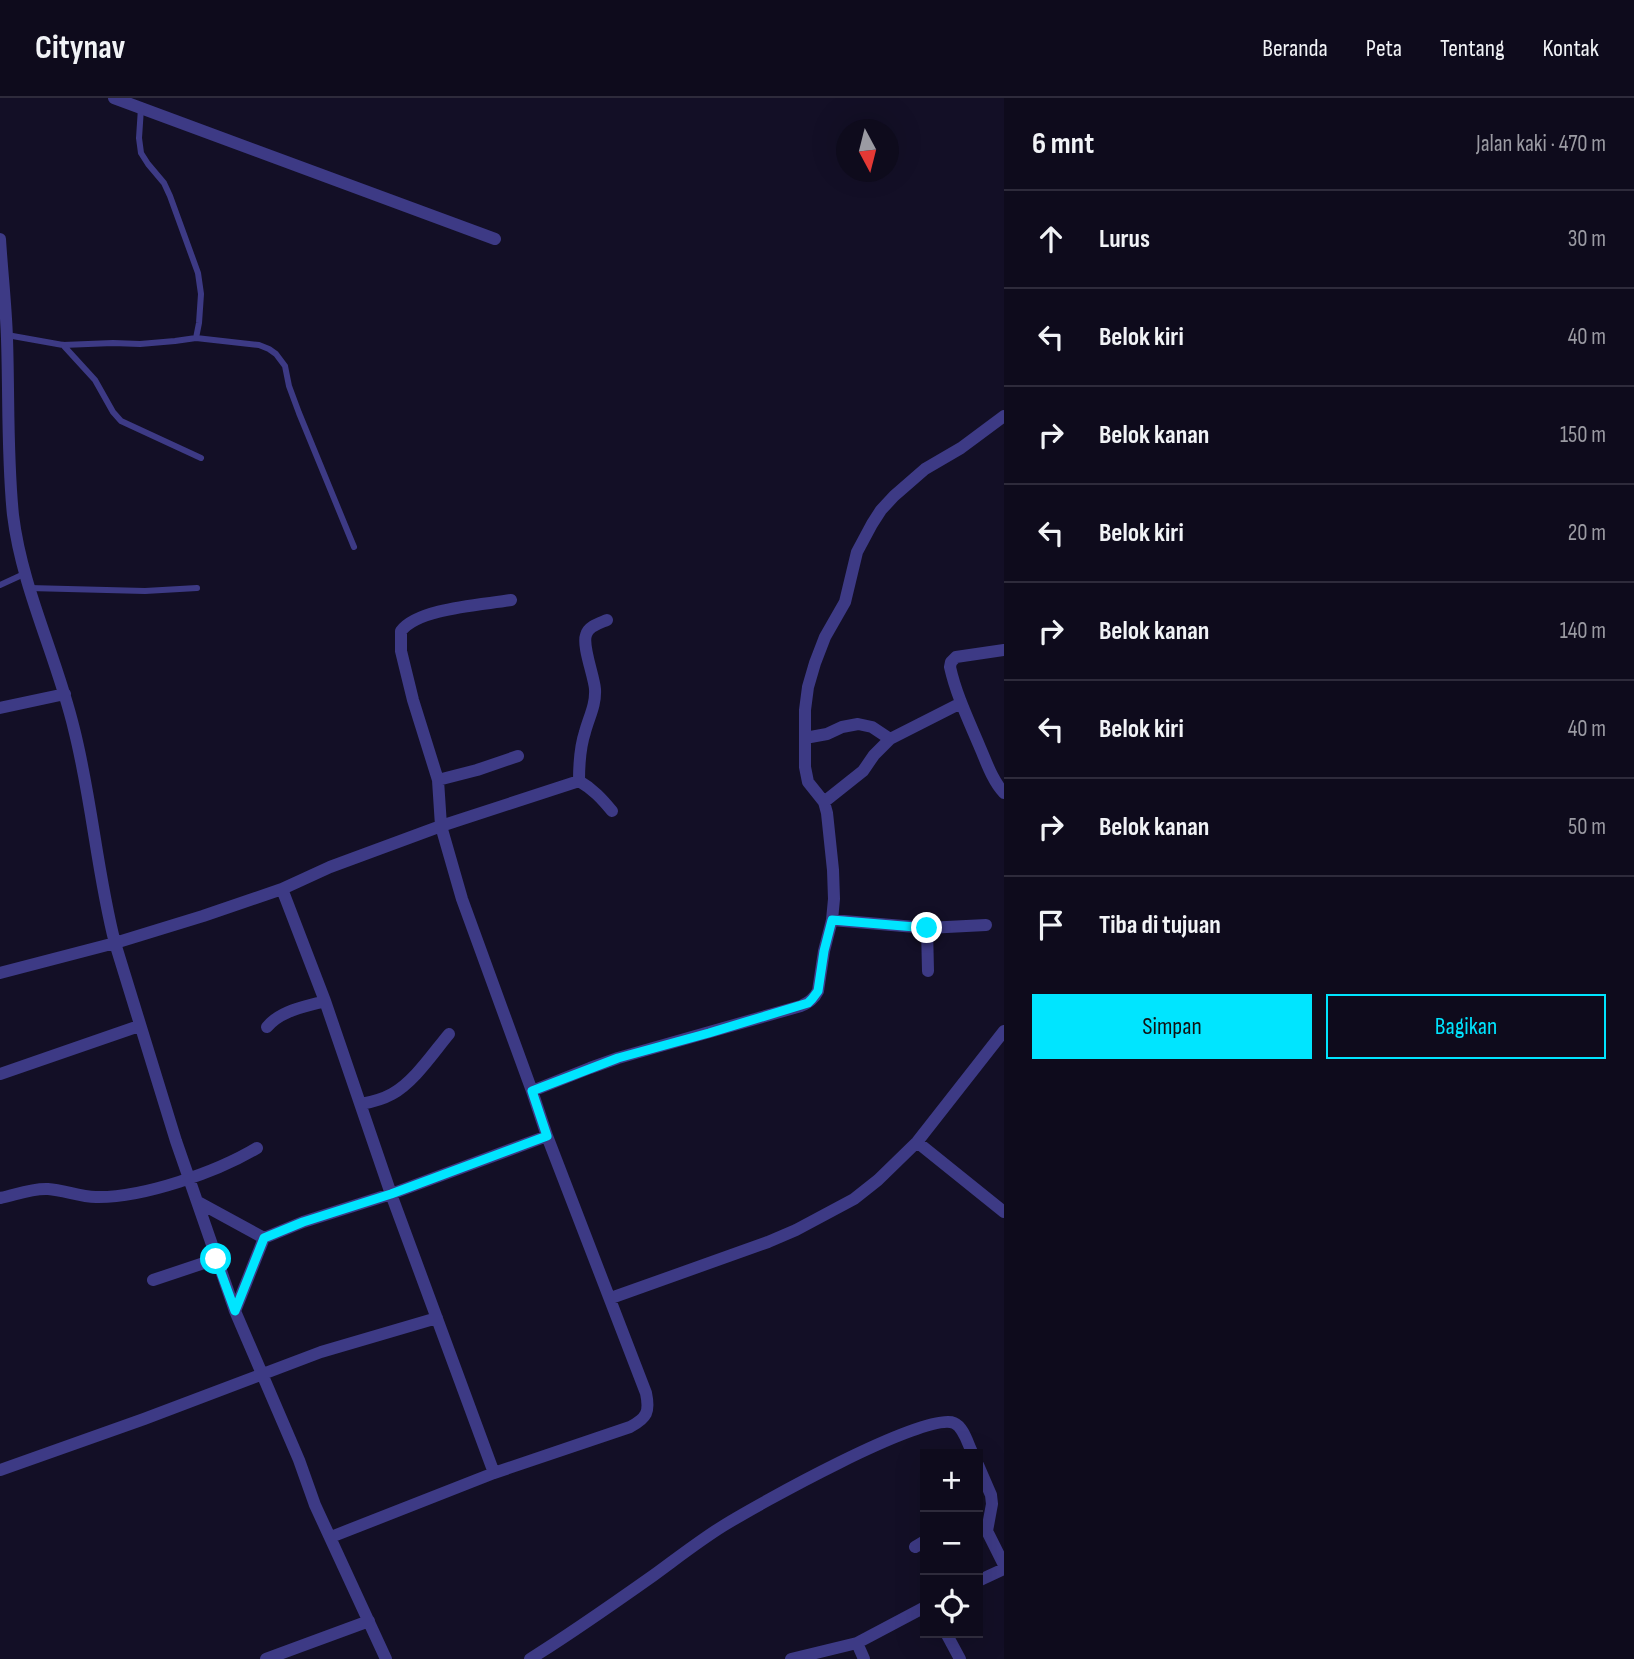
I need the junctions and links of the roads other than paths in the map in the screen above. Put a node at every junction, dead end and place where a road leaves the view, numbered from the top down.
1 (114, 98) edge
2 (141, 107) junction
3 (0, 239) edge
4 (495, 239) dead end
5 (3, 322) edge
6 (7, 335) junction
7 (196, 338) junction
8 (63, 345) junction
9 (1004, 416) edge
10 (201, 458) dead end
11 (354, 547) dead end
12 (24, 574) junction
13 (0, 586) edge
14 (29, 588) junction
15 (197, 588) dead end
16 (510, 600) dead end
17 (607, 620) dead end
18 (1004, 650) edge
19 (65, 694) junction
20 (961, 703) junction
21 (0, 708) edge
22 (806, 738) junction
23 (890, 739) junction
24 (518, 756) dead end
25 (438, 780) junction
26 (579, 781) junction
27 (1004, 793) edge
28 (824, 802) junction
29 (612, 811) dead end
30 (441, 826) junction
31 (282, 889) junction
32 (832, 920) junction
33 (986, 925) dead end
34 (927, 928) junction
35 (115, 943) junction
36 (928, 971) dead end
37 (0, 973) edge
38 (324, 1001) junction
39 (139, 1026) junction
40 (267, 1027) dead end
41 (1004, 1031) edge
42 (449, 1034) dead end
43 (0, 1074) edge
44 (532, 1091) junction
45 (361, 1104) junction
46 (547, 1136) junction
47 (917, 1142) junction
48 (257, 1148) dead end
49 (188, 1178) junction
50 (391, 1194) junction
51 (0, 1198) edge
52 (198, 1202) junction
53 (1004, 1212) edge
54 (264, 1238) junction
55 (216, 1259) junction
56 (153, 1280) dead end
57 (611, 1298) junction
58 (235, 1311) junction
59 (437, 1318) junction
60 (261, 1373) junction
61 (971, 1449) edge
62 (0, 1469) edge
63 (494, 1473) junction
64 (983, 1477) edge
65 (983, 1528) edge
66 (983, 1533) edge
67 (331, 1537) junction
68 (1004, 1567) edge
69 (983, 1578) edge
70 (920, 1610) edge
71 (369, 1621) junction
72 (949, 1638) edge
73 (857, 1643) junction
74 (266, 1659) edge
75 (386, 1659) edge
76 (530, 1659) edge
77 (791, 1659) edge
78 (864, 1659) edge
79 (960, 1659) edge

1 - 2 street
2 - 4 street
2 - 7 lane
3 - 5 street
5 - 6 street
6 - 8 lane
6 - 12 street
7 - 8 lane
7 - 11 lane
8 - 10 lane
9 - 22 street
12 - 13 lane
12 - 14 street
14 - 15 lane
14 - 19 street
16 - 25 street
17 - 26 street
18 - 20 street
19 - 21 street
19 - 35 street
20 - 23 street
20 - 27 street
22 - 23 street
22 - 28 street
23 - 28 street
24 - 25 street
25 - 30 street
26 - 29 street
26 - 30 street
28 - 32 street
30 - 31 street
30 - 44 street
31 - 35 street
31 - 38 street
32 - 34 street
32 - 44 street
33 - 34 street
34 - 36 street
35 - 37 street
35 - 39 street
38 - 40 street
38 - 45 street
39 - 43 street
39 - 49 street
41 - 47 street
42 - 45 street
44 - 46 street
45 - 50 street
46 - 50 street
46 - 57 street
47 - 53 street
47 - 57 street
48 - 49 street
49 - 51 street
49 - 52 street
50 - 54 street
50 - 59 street
52 - 54 street
52 - 55 street
54 - 58 street
55 - 56 street
55 - 58 street
57 - 63 street
58 - 60 street
59 - 60 street
59 - 63 street
60 - 62 street
60 - 67 street
61 - 76 street
63 - 67 street
64 - 65 street
66 - 68 street
67 - 71 street
68 - 69 street
70 - 73 street
71 - 74 street
71 - 75 street
72 - 79 street
73 - 77 street
73 - 78 street

